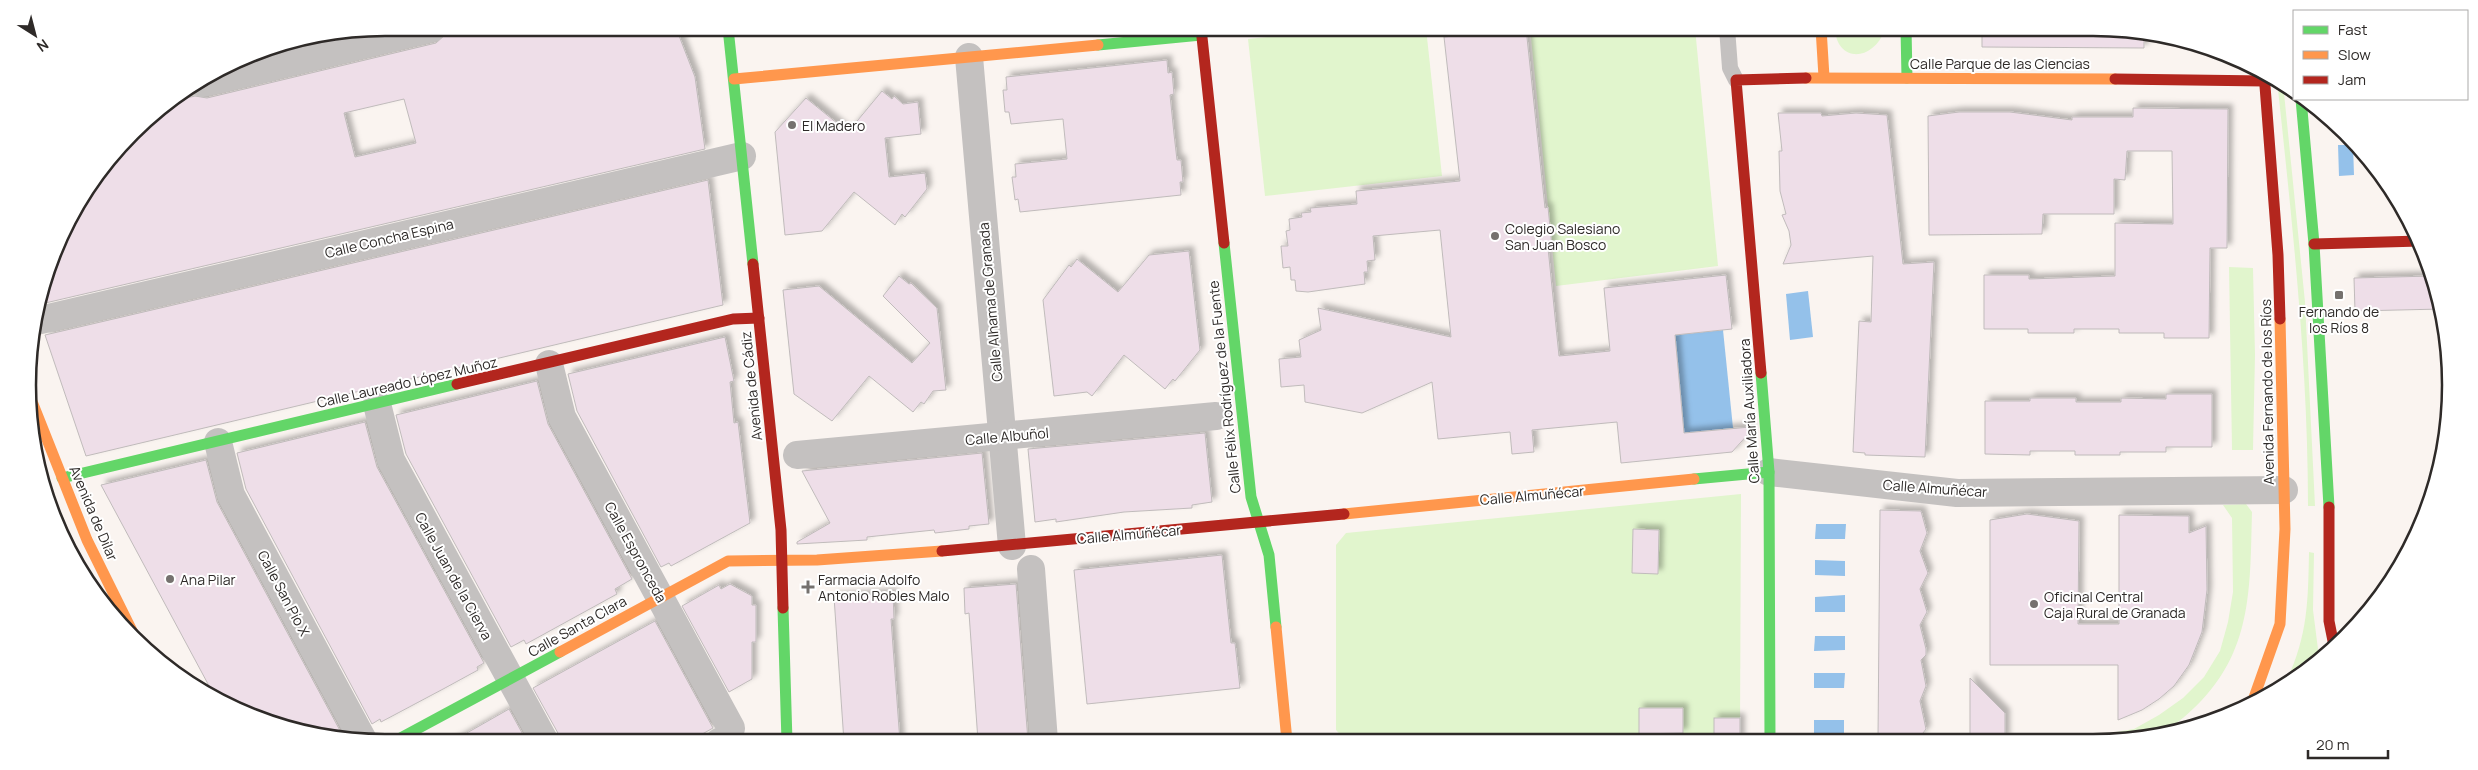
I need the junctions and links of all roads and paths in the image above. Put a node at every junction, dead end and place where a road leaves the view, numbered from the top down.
1 (399, 36) edge
2 (729, 36) edge
3 (1156, 36) edge
4 (1202, 36) edge
5 (1728, 36) edge
6 (1821, 36) edge
7 (1906, 36) edge
8 (969, 57) junction
9 (1824, 77) junction
10 (2256, 77) edge
11 (1907, 78) junction
12 (734, 79) junction
13 (217, 80) edge
14 (1736, 80) junction
15 (2265, 82) edge
16 (2301, 105) edge
17 (742, 156) junction
18 (2410, 241) edge
19 (2314, 244) junction
20 (759, 318) junction
21 (43, 319) edge
22 (549, 364) junction
23 (377, 404) junction
24 (38, 415) edge
25 (1216, 416) dead end
26 (1002, 436) junction
27 (48, 441) junction
28 (218, 442) junction
29 (42, 445) edge
30 (797, 455) dead end
31 (1769, 472) junction
32 (62, 478) junction
33 (2284, 490) junction
34 (1259, 522) junction
35 (1012, 546) junction
36 (781, 560) junction
37 (1031, 568) dead end
38 (661, 598) junction
39 (126, 618) edge
40 (2333, 639) edge
41 (511, 679) junction
42 (2255, 693) edge
43 (359, 733) edge
44 (409, 734) edge
45 (541, 734) edge
46 (727, 734) edge
47 (788, 734) edge
48 (1043, 734) edge
49 (1287, 734) edge
50 (1770, 734) edge

1 - 13 street
2 - 12 street, Avenida de Cádiz
3 - 8 street
4 - 34 street, Calle Félix Rodríguez de la Fuente
5 - 14 lane
6 - 9 street
7 - 11 street
8 - 12 street
8 - 26 street, Calle Alhama de Granada
9 - 11 street, Calle Parque de las Ciencias
9 - 14 street, Calle Parque de las Ciencias
10 - 11 street, Calle Parque de las Ciencias
12 - 17 street, Avenida de Cádiz
14 - 31 street, Calle María Auxiliadora
15 - 33 street, Avenida Fernando de los Ríos
16 - 19 street
17 - 20 street, Avenida de Cádiz
17 - 21 street, Calle Concha Espina
18 - 19 street
19 - 40 street
20 - 22 street, Calle Laureado López Muñoz
20 - 36 street, Avenida de Cádiz
22 - 23 street, Calle Laureado López Muñoz
22 - 38 street, Calle Espronceda
23 - 28 street, Calle Laureado López Muñoz
23 - 41 street, Calle Juan de la Cierva
24 - 27 street, Avenida de Dílar
25 - 26 street, Calle Albuñol
26 - 30 street, Calle Albuñol
26 - 35 street, Calle Alhama de Granada
27 - 29 street
27 - 32 street, Avenida de Dílar
28 - 32 street, Calle Laureado López Muñoz
28 - 43 street, Calle San Pío X
31 - 33 street, Calle Almuñécar
31 - 34 street, Calle Almuñécar
31 - 50 street, Calle María Auxiliadora
32 - 39 street, Avenida de Dílar
33 - 42 street, Avenida Fernando de los Ríos
34 - 35 street, Calle Almuñécar
34 - 49 street, Calle Félix Rodríguez de la Fuente
35 - 36 street, Calle Almuñécar
36 - 38 street, Calle Santa Clara
36 - 47 street, Avenida de Cádiz
37 - 48 street
38 - 41 street, Calle Santa Clara
38 - 46 street, Calle Espronceda
41 - 44 street, Calle Santa Clara
41 - 45 street, Calle Juan de la Cierva

